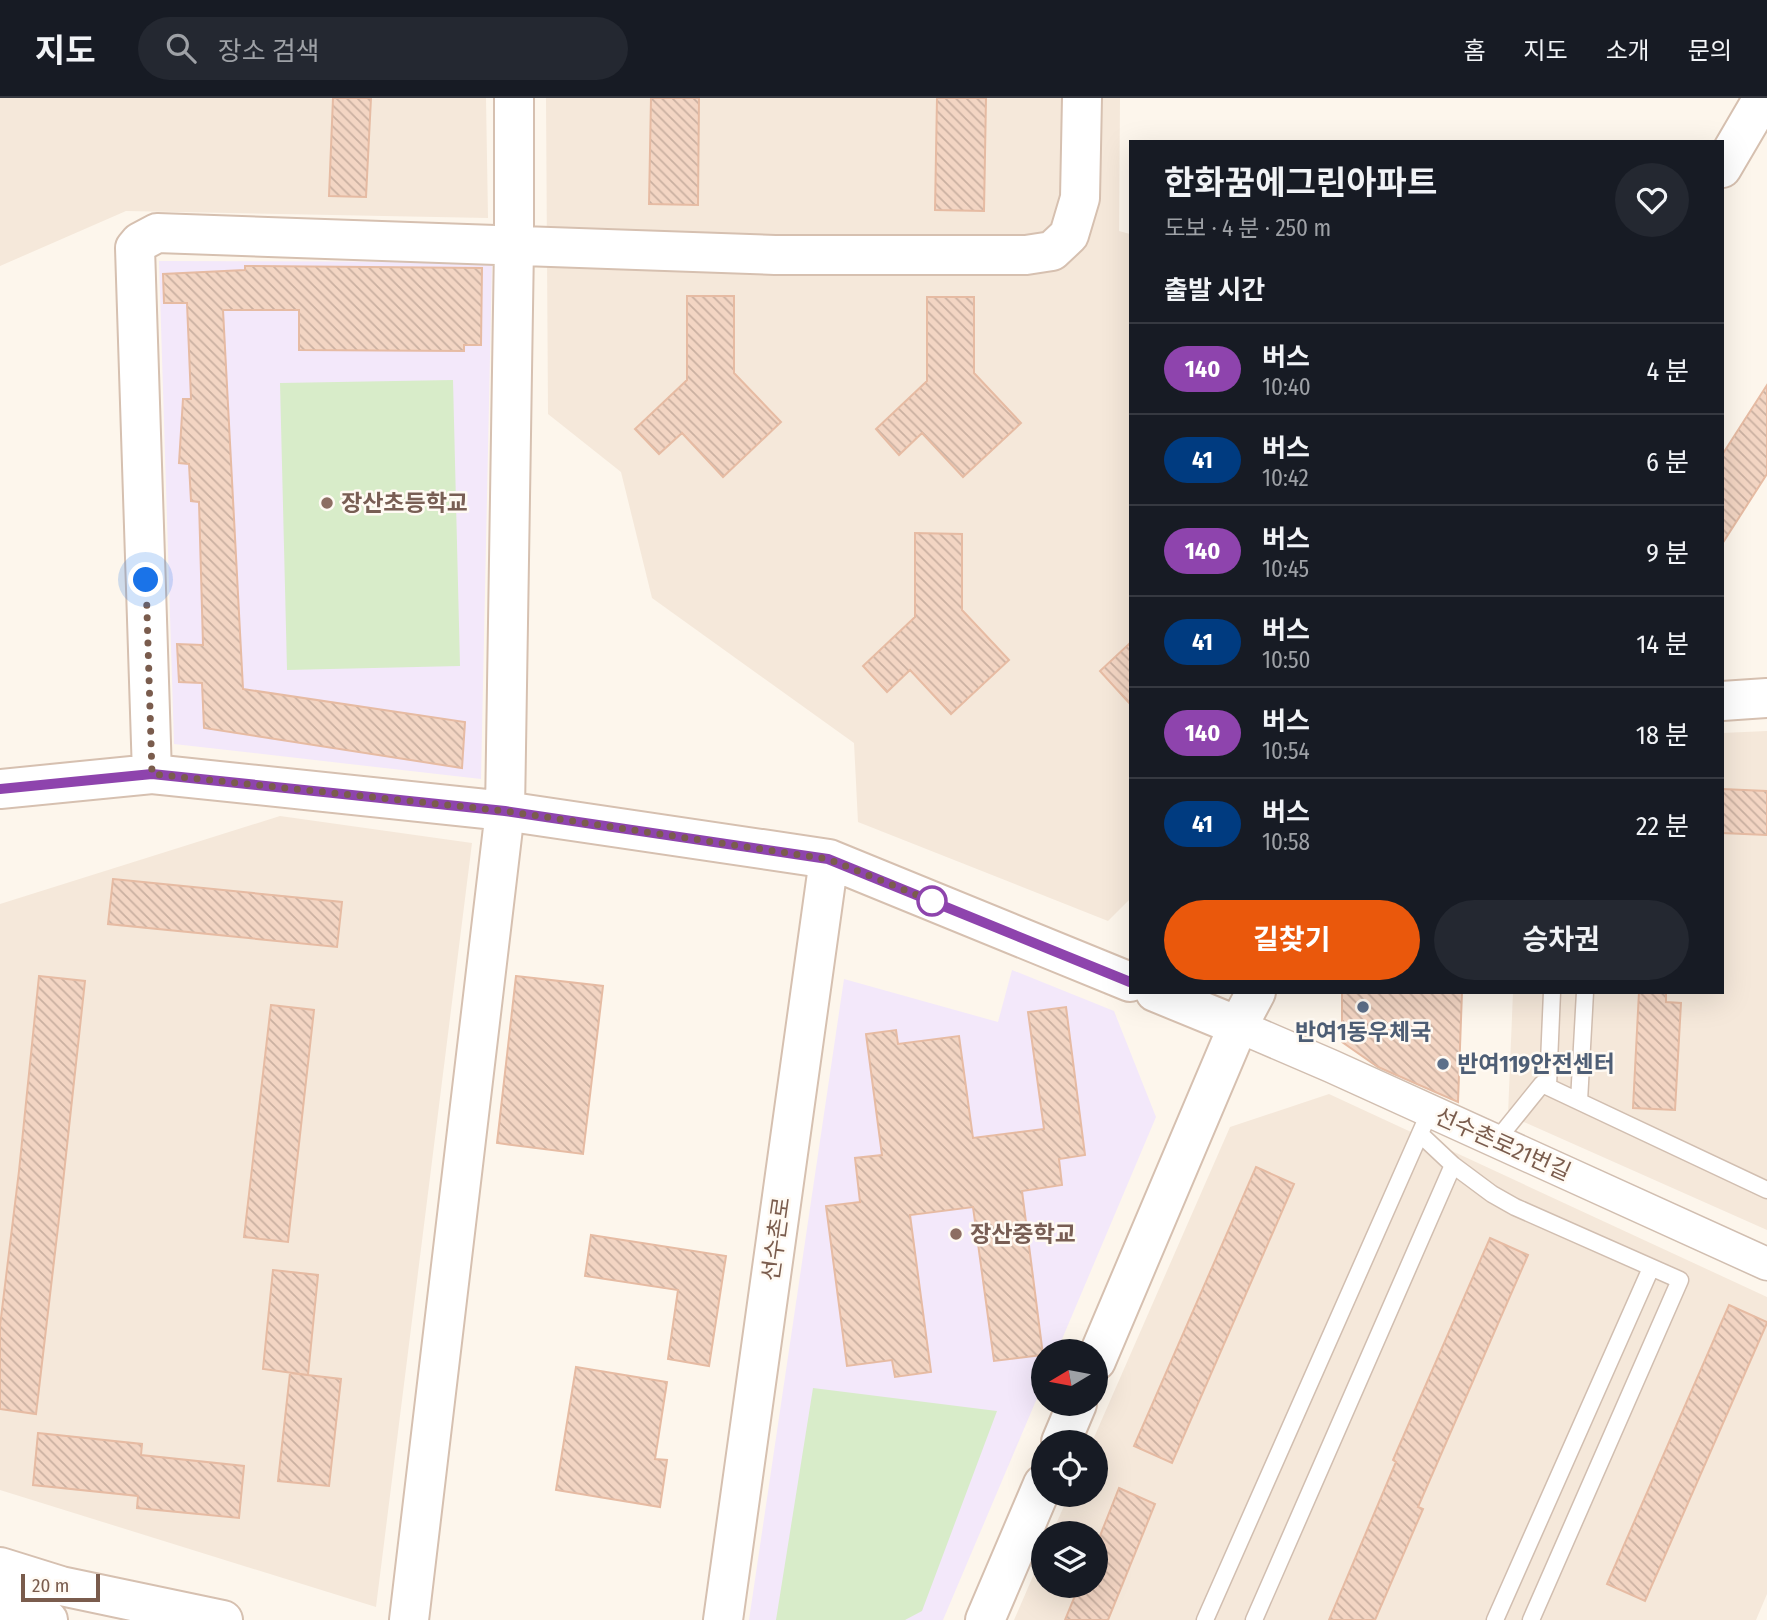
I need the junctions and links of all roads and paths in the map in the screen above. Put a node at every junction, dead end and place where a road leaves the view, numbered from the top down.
1 (514, 98) edge
2 (1082, 98) edge
3 (1763, 98) edge
4 (1724, 165) edge
5 (514, 246) junction
6 (1767, 698) edge
7 (1724, 701) edge
8 (152, 774) junction
9 (0, 789) edge
10 (505, 811) junction
11 (828, 859) junction
12 (1129, 982) edge
13 (1160, 994) edge
14 (1255, 994) edge
15 (1552, 994) edge
16 (1585, 994) edge
17 (1238, 1026) junction
18 (1548, 1086) junction
19 (1580, 1101) junction
20 (1425, 1123) junction
21 (1496, 1141) junction
22 (1453, 1165) junction
23 (1767, 1189) edge
24 (1767, 1264) edge
25 (1651, 1268) junction
26 (1105, 1339) edge
27 (1033, 1507) edge
28 (0, 1567) edge
29 (0, 1604) edge
30 (48, 1620) edge
31 (223, 1620) edge
32 (409, 1620) edge
33 (723, 1620) edge
34 (985, 1620) edge
35 (1205, 1620) edge
36 (1254, 1620) edge
37 (1495, 1620) edge
38 (1531, 1620) edge

1 - 5 main road
2 - 5 main road
3 - 4 main road
5 - 8 main road
5 - 10 main road
6 - 7 main road
8 - 9 main road
8 - 10 main road
10 - 11 main road
10 - 32 main road
11 - 12 main road
11 - 33 main road, 선수촌로
13 - 17 main road
14 - 17 main road
15 - 18 lane
16 - 19 lane
17 - 20 street, 선수촌로21번길
17 - 26 main road
18 - 19 lane
18 - 21 lane
19 - 23 lane
20 - 21 street, 선수촌로21번길
20 - 22 lane
20 - 35 lane
21 - 24 street, 선수촌로21번길
22 - 25 lane
22 - 36 lane
25 - 37 lane
25 - 38 lane
27 - 34 main road
28 - 31 main road
29 - 30 main road

